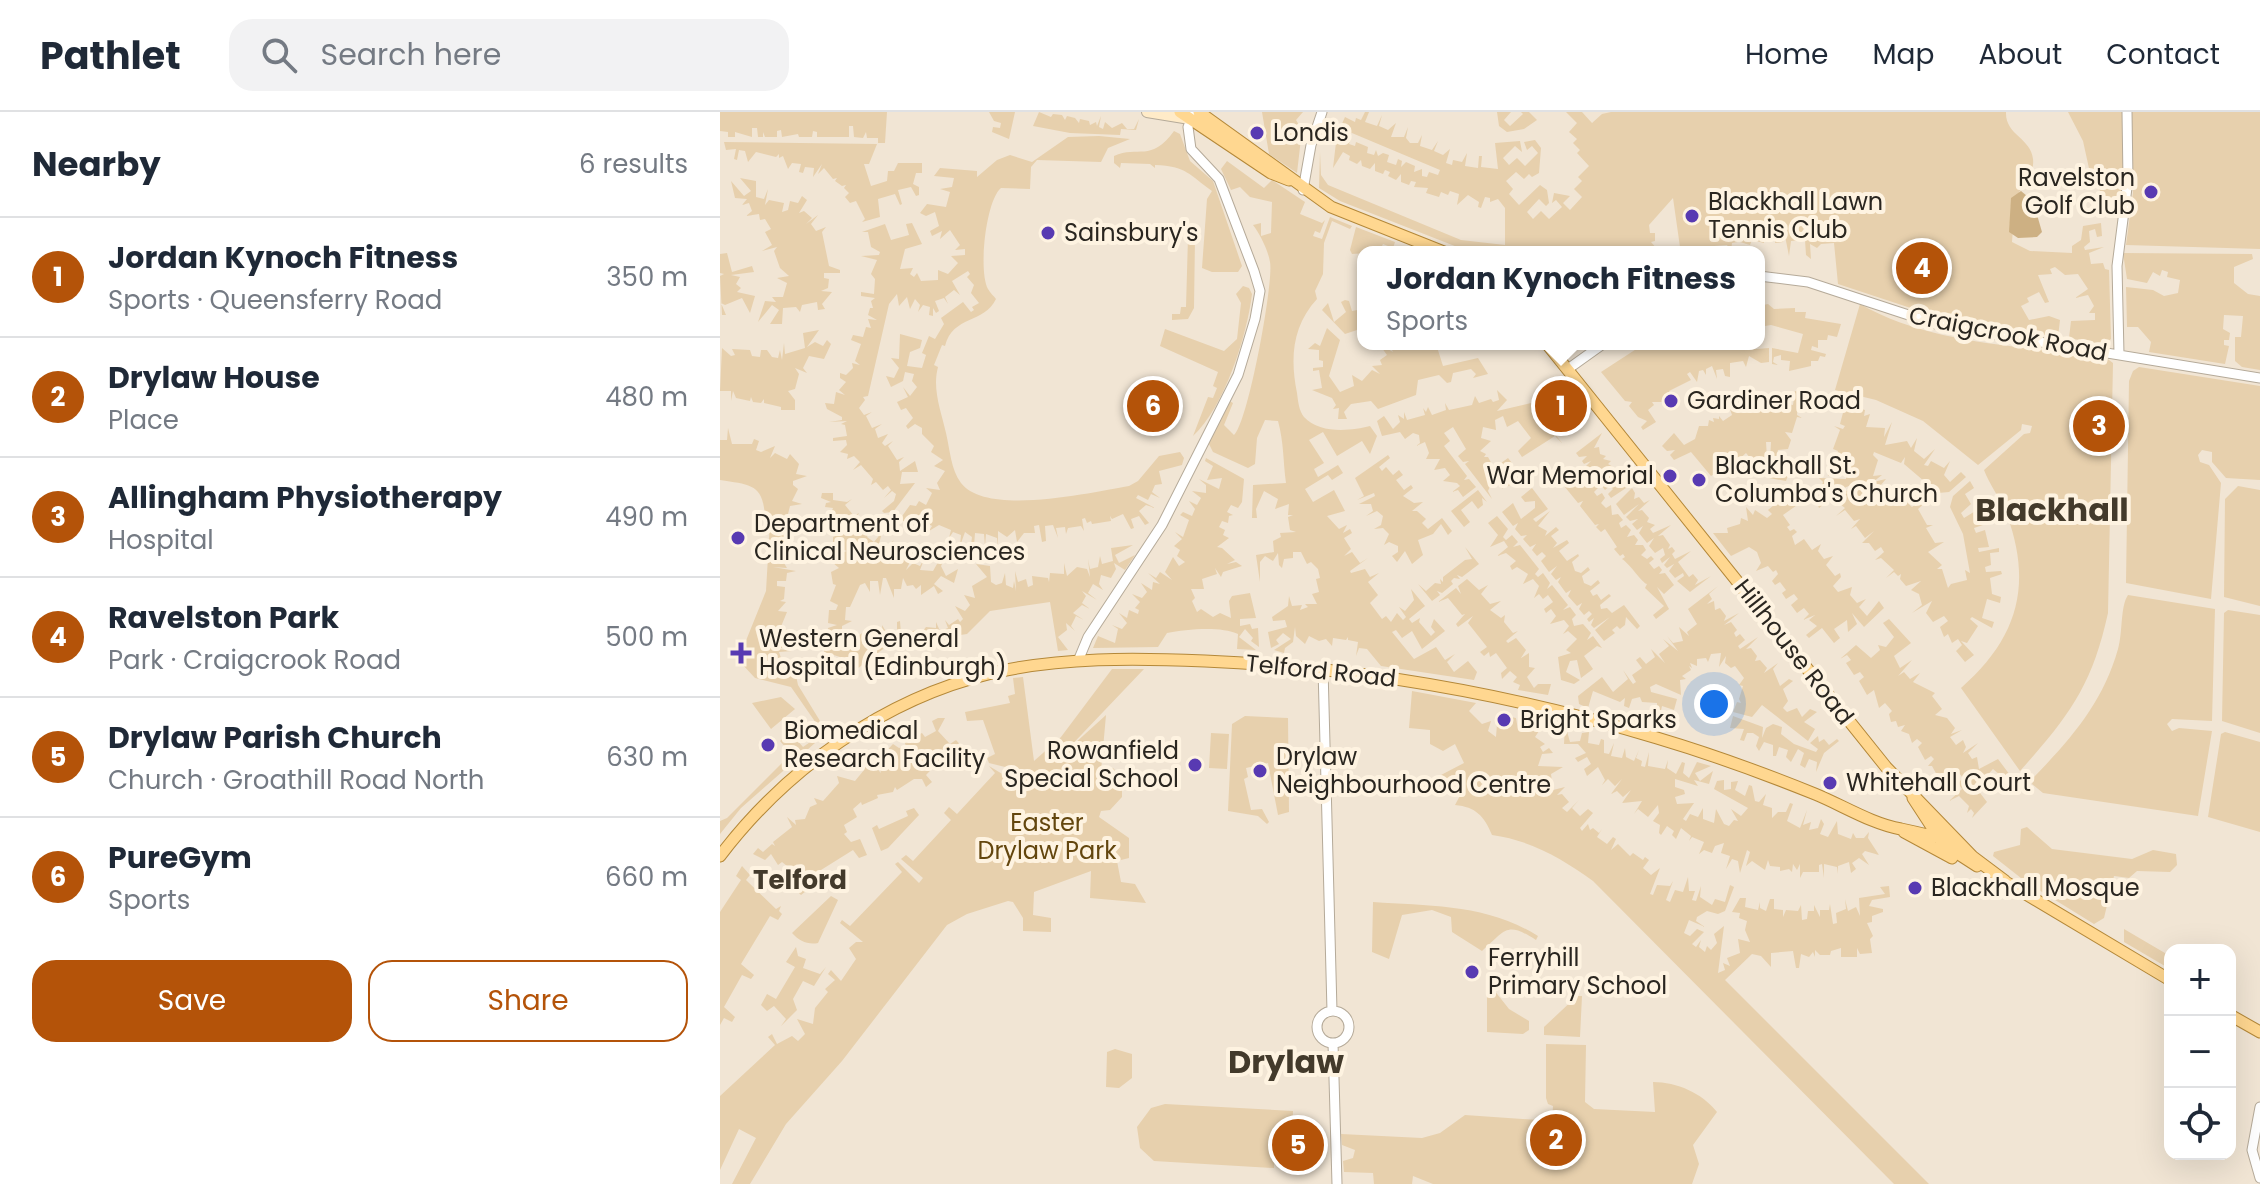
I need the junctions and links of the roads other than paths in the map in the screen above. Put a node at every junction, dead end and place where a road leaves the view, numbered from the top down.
1 (1147, 112) edge
2 (1180, 112) edge
3 (1322, 112) edge
4 (2127, 112) edge
5 (1199, 117) edge
6 (1302, 190) junction
7 (1429, 246) edge
8 (1765, 277) edge
9 (1552, 350) edge
10 (1595, 350) edge
11 (2119, 354) junction
12 (1568, 369) junction
13 (2260, 378) edge
14 (1078, 661) junction
15 (1323, 668) junction
16 (1908, 790) junction
17 (1920, 812) junction
18 (1902, 829) junction
19 (1937, 837) junction
20 (1949, 848) junction
21 (720, 856) edge
22 (2005, 881) junction
23 (2164, 976) edge
24 (1332, 1011) junction
25 (2232, 1016) edge
26 (2260, 1032) edge
27 (1333, 1043) junction
28 (2260, 1107) edge
29 (2260, 1178) edge
30 (1337, 1184) edge

1 - 5 main road
2 - 5 main road
3 - 6 street
4 - 11 street
5 - 6 main road
5 - 14 street
6 - 7 main road
8 - 11 street, Craigcrook Road
9 - 12 main road, Hillhouse Road
10 - 12 street
11 - 13 street, Craigcrook Road
12 - 16 main road, Hillhouse Road
14 - 15 main road, Telford Road
14 - 21 main road, Telford Road
15 - 18 main road, Telford Road
15 - 24 street
16 - 17 main road, Hillhouse Road
16 - 20 main road, Hillhouse Road
17 - 18 main road
17 - 19 main road, Hillhouse Road
18 - 19 main road, Telford Road
18 - 20 main road
19 - 20 main road, Telford Road
20 - 22 main road, Hillhouse Road
20 - 22 main road
20 - 22 main road, Hillhouse Road
22 - 23 main road, Hillhouse Road
24 - 27 street
24 - 27 street
25 - 26 main road
27 - 30 street
28 - 29 street

